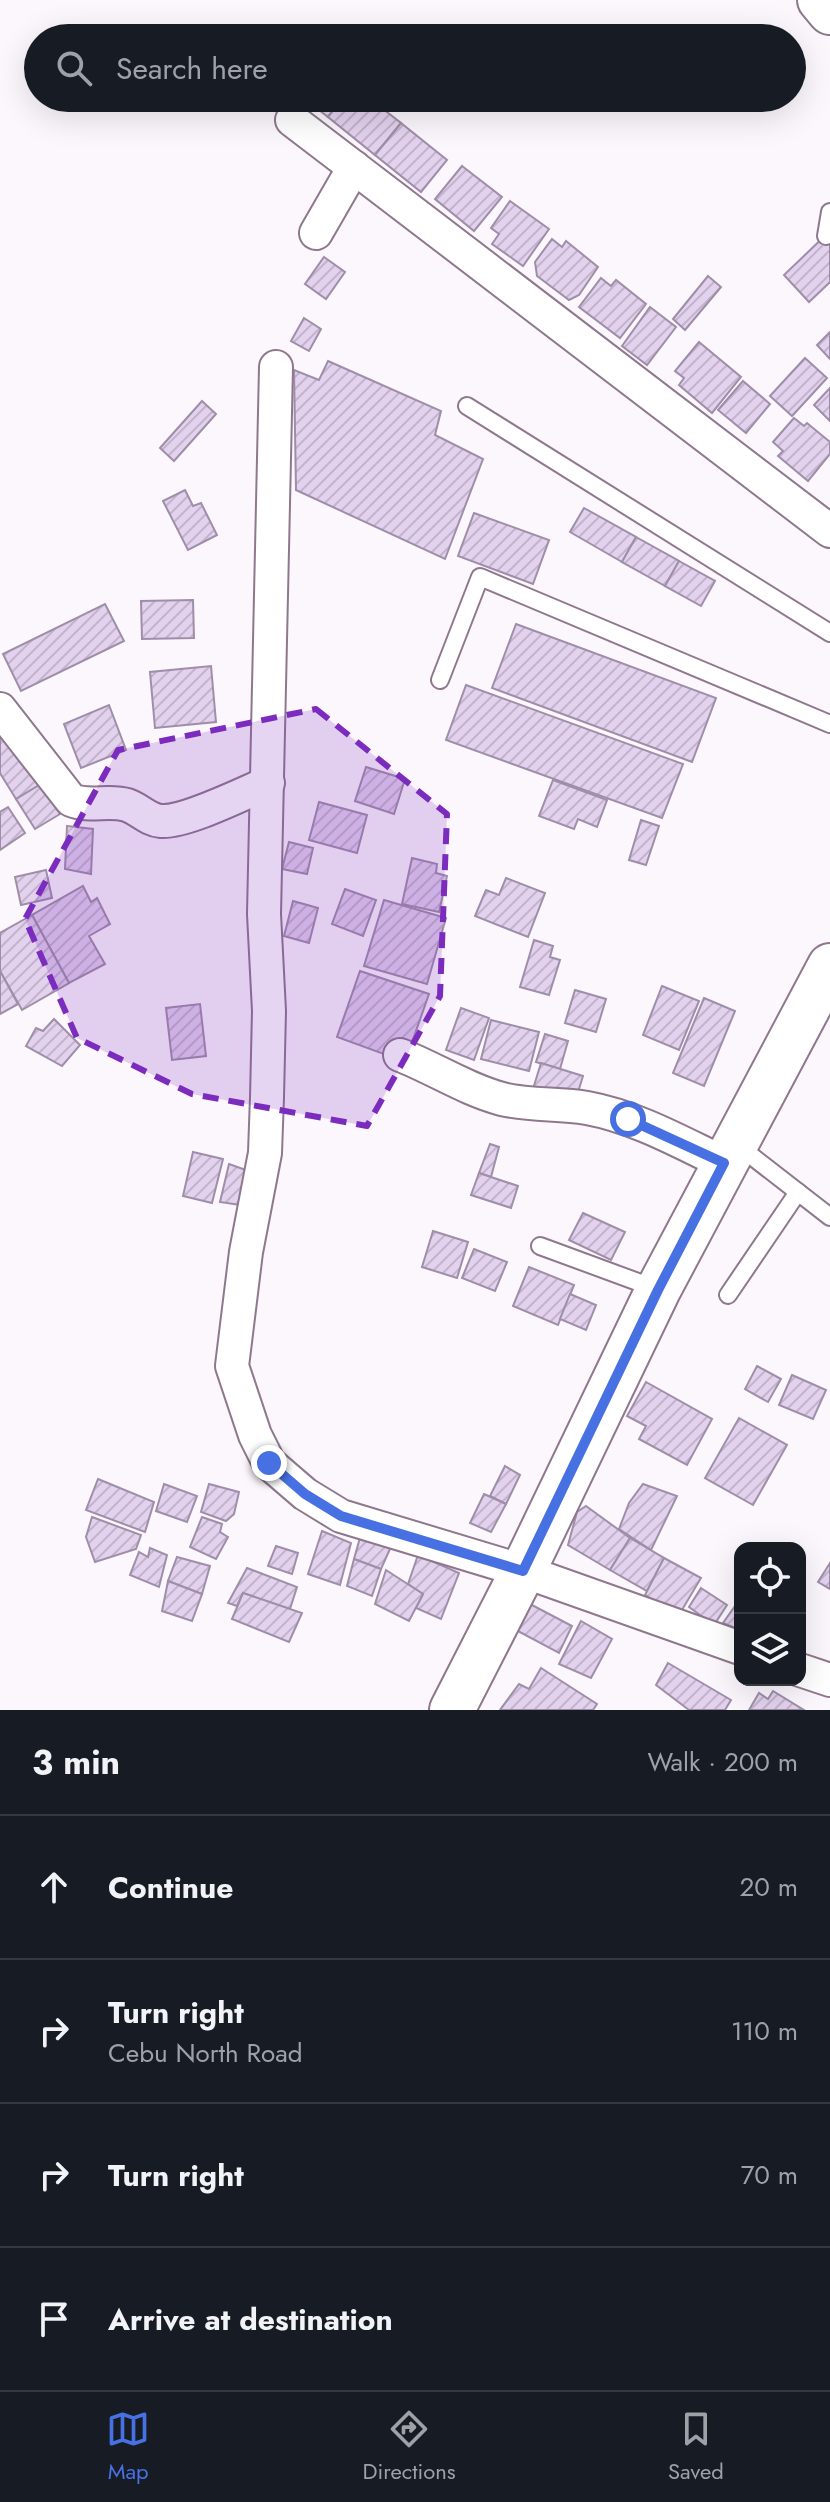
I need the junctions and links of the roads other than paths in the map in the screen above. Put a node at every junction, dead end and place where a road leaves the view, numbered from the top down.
1 (820, 0) edge
2 (830, 12) edge
3 (292, 120) dead end
4 (354, 167) junction
5 (830, 212) edge
6 (316, 233) dead end
7 (826, 236) dead end
8 (276, 367) dead end
9 (467, 406) dead end
10 (830, 531) edge
11 (830, 633) edge
12 (440, 680) dead end
13 (0, 709) edge
14 (830, 724) edge
15 (268, 783) junction
16 (830, 966) edge
17 (400, 1055) dead end
18 (729, 1153) junction
19 (798, 1192) junction
20 (830, 1217) edge
21 (540, 1246) dead end
22 (658, 1290) junction
23 (728, 1295) dead end
24 (523, 1571) junction
25 (734, 1646) edge
26 (806, 1672) edge
27 (830, 1680) edge
28 (452, 1710) edge

1 - 2 main road
3 - 4 street
4 - 6 street
4 - 10 street
5 - 7 lane
8 - 15 street
9 - 11 lane
12 - 14 lane
13 - 15 street
15 - 24 street
16 - 18 main road
17 - 18 street
18 - 19 lane
18 - 22 main road
19 - 20 lane
19 - 23 lane
21 - 22 lane
22 - 24 main road
24 - 25 street
24 - 28 main road
26 - 27 street

